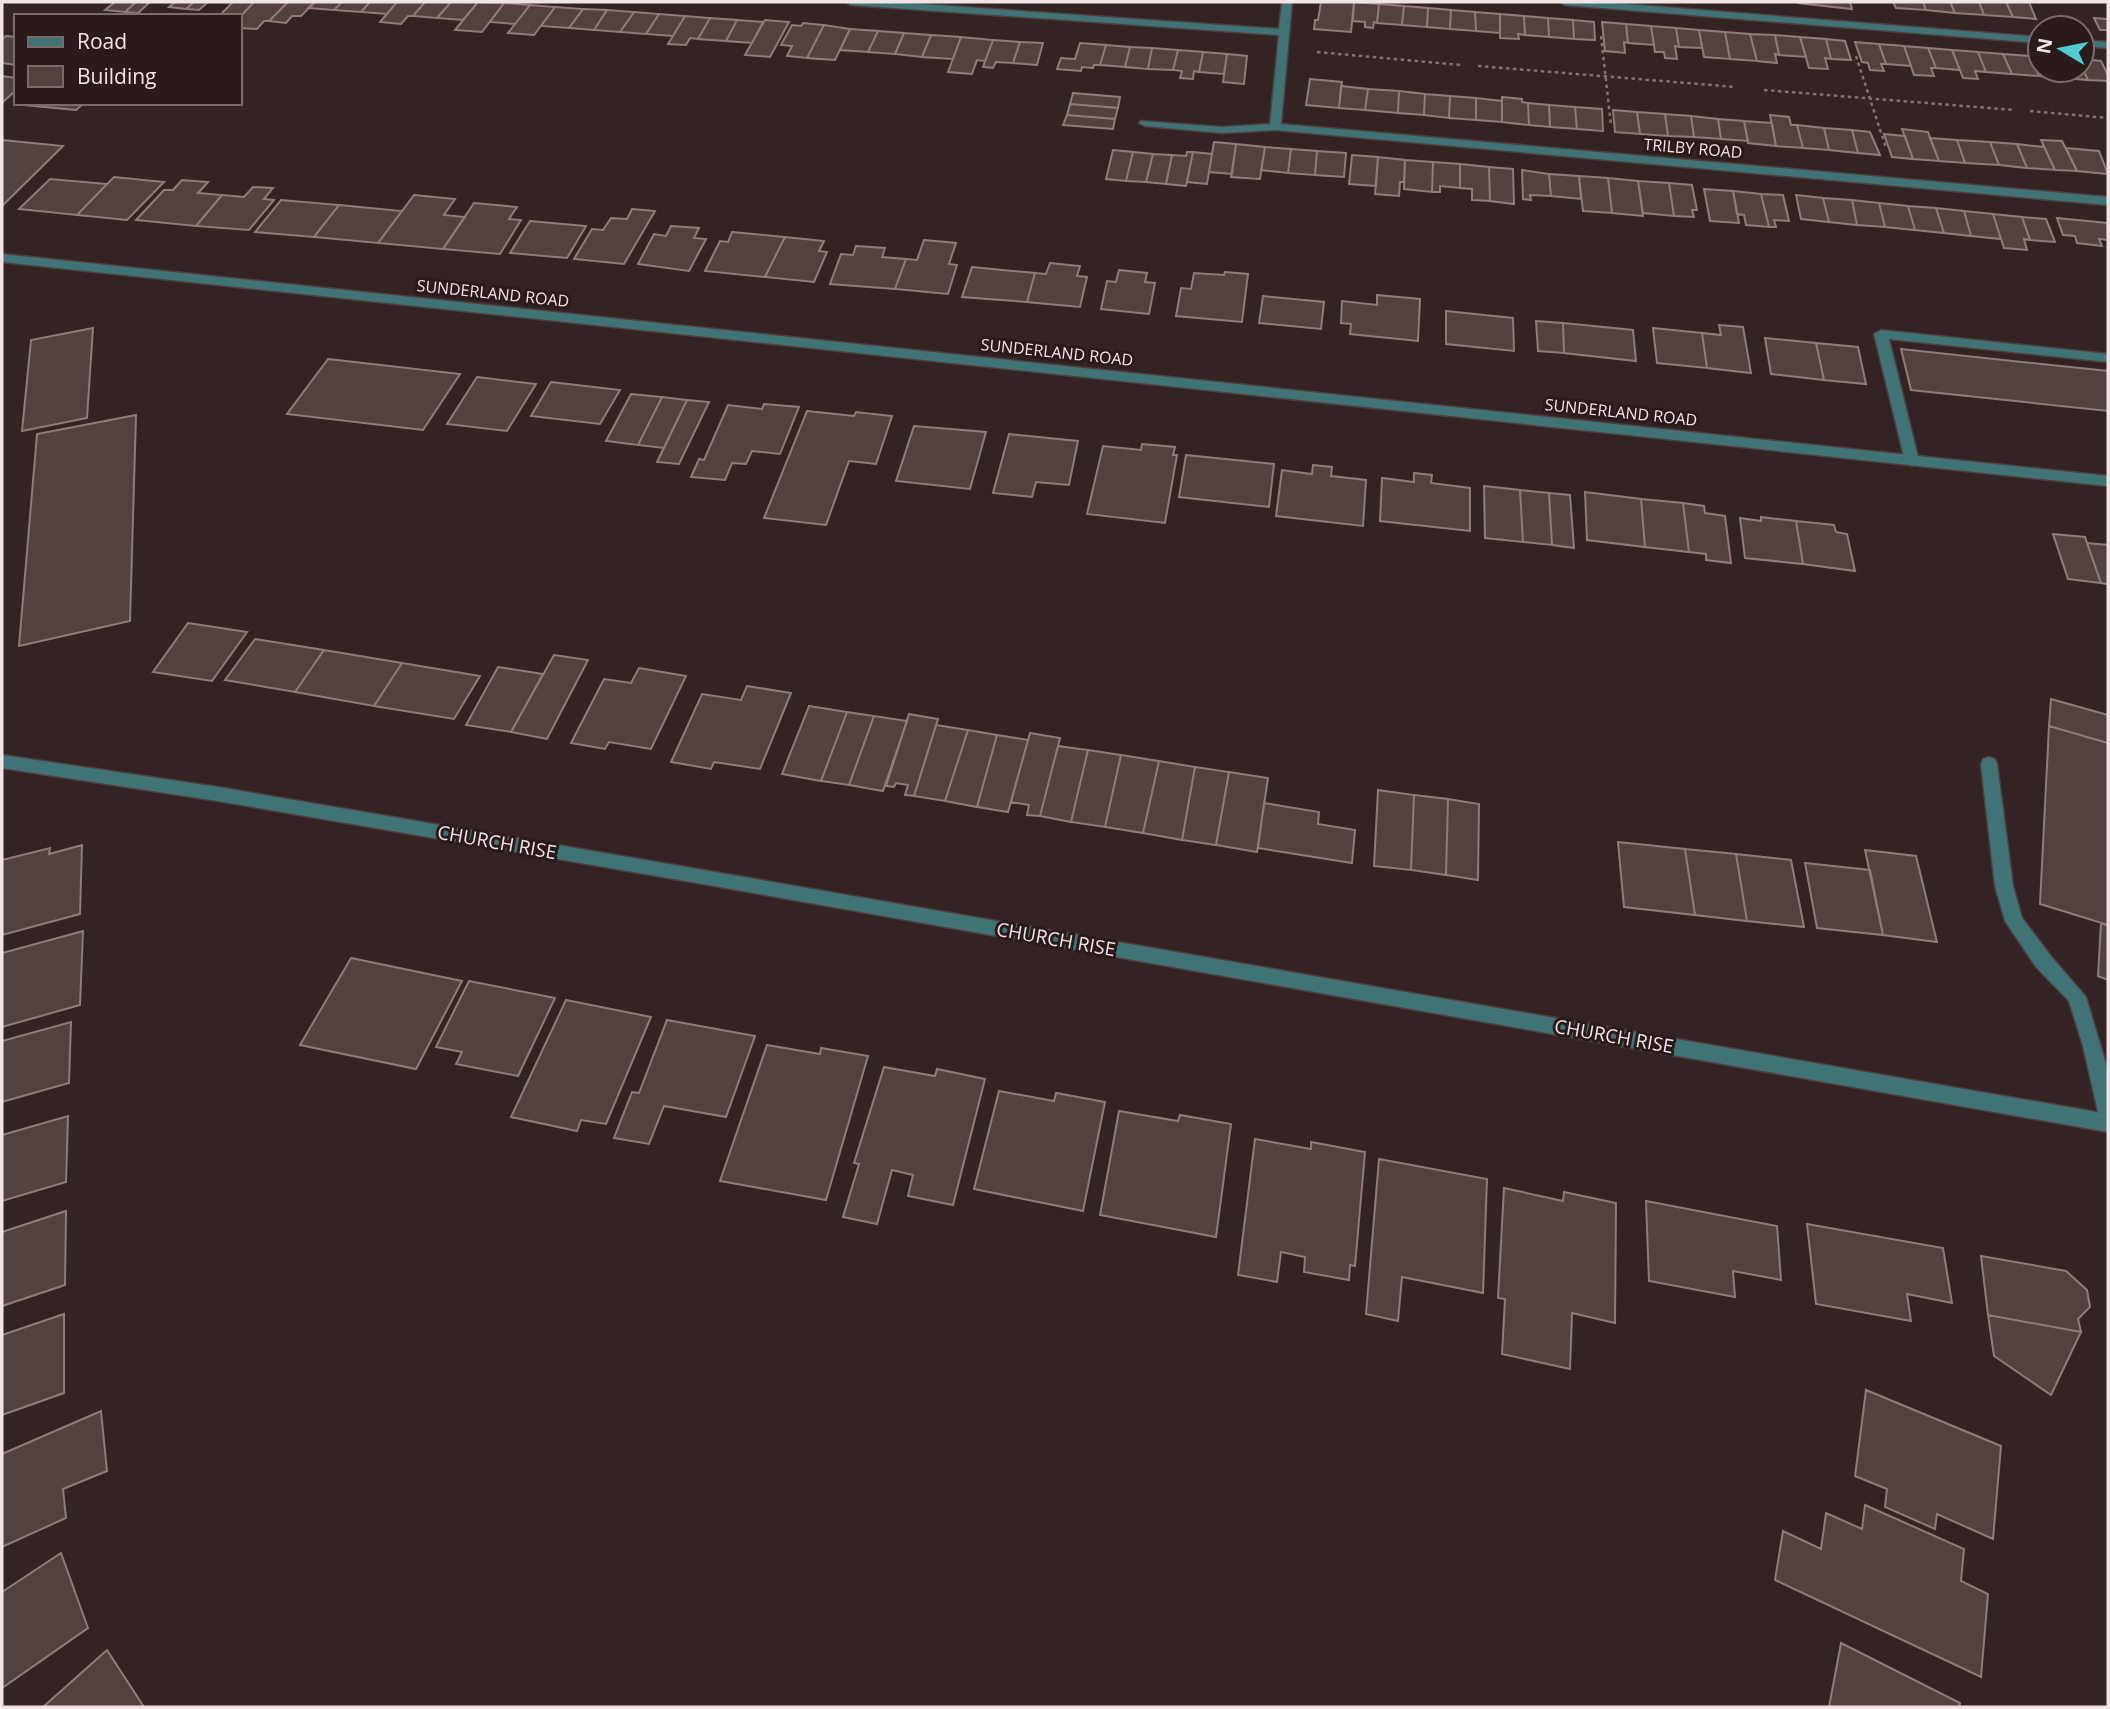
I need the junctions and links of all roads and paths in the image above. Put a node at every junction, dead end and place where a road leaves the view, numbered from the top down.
1 (851, 2) edge
2 (1287, 2) edge
3 (1565, 2) edge
4 (906, 4) edge
5 (1597, 4) junction
6 (1846, 24) junction
7 (1282, 32) junction
8 (2026, 39) edge
9 (1281, 49) junction
10 (1461, 65) dead end
11 (1478, 66) dead end
12 (1605, 77) junction
13 (1735, 88) dead end
14 (1764, 90) dead end
15 (1870, 98) junction
16 (2014, 110) dead end
17 (2030, 111) dead end
18 (2108, 118) edge
19 (1145, 123) dead end
20 (1275, 127) junction
21 (1614, 157) junction
22 (1897, 182) junction
23 (2108, 201) edge
24 (2, 258) edge
25 (2108, 358) edge
26 (1912, 461) junction
27 (2108, 481) edge
28 (2, 761) edge
29 (1989, 764) dead end
30 (2108, 1112) edge
31 (2108, 1123) edge

1 - 4 street
2 - 7 street
3 - 5 street
4 - 7 street
5 - 6 street
5 - 12 path
6 - 8 street
6 - 15 path
7 - 9 street
9 - 10 path
9 - 20 street
11 - 12 path
12 - 13 path
12 - 21 path
14 - 15 path
15 - 16 path
15 - 22 path
17 - 18 path
19 - 20 street, TRILBY ROAD
20 - 21 street, TRILBY ROAD
21 - 22 street, TRILBY ROAD
22 - 23 street, TRILBY ROAD
24 - 26 street, SUNDERLAND ROAD
25 - 26 street
26 - 27 street, SUNDERLAND ROAD
28 - 31 street, CHURCH RISE
29 - 30 street

